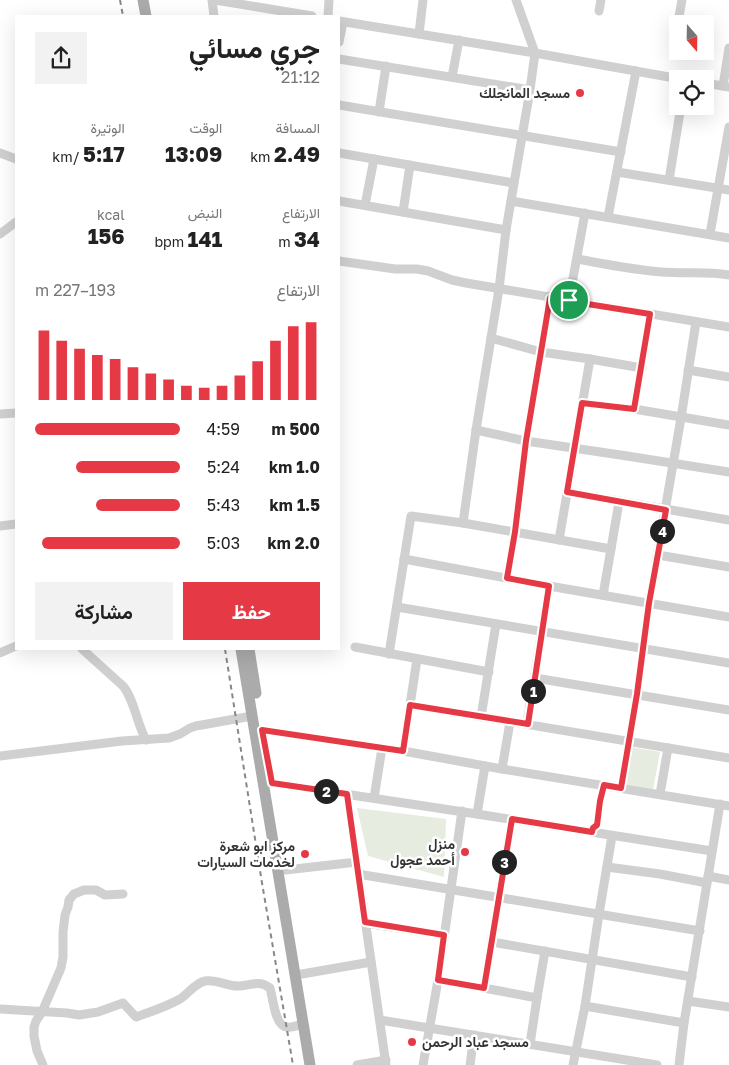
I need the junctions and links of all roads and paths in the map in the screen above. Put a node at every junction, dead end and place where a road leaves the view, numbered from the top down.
1 (136, 0) edge
2 (143, 0) edge
3 (213, 0) edge
4 (329, 0) edge
5 (423, 0) edge
6 (516, 0) edge
7 (601, 0) edge
8 (682, 0) edge
9 (599, 11) dead end
10 (139, 15) edge
11 (146, 15) edge
12 (214, 15) edge
13 (306, 15) edge
14 (328, 15) edge
15 (679, 15) edge
16 (341, 21) edge
17 (419, 34) junction
18 (459, 40) junction
19 (729, 48) edge
20 (535, 53) junction
21 (340, 59) edge
22 (386, 66) junction
23 (636, 71) junction
24 (452, 77) junction
25 (669, 77) edge
26 (726, 87) edge
27 (530, 90) junction
28 (340, 107) edge
29 (379, 112) junction
30 (680, 115) edge
31 (729, 127) edge
32 (522, 136) junction
33 (728, 142) edge
34 (621, 152) junction
35 (0, 153) edge
36 (340, 153) edge
37 (15, 159) edge
38 (374, 159) junction
39 (410, 165) junction
40 (617, 172) junction
41 (668, 180) junction
42 (514, 182) junction
43 (718, 188) junction
44 (729, 190) edge
45 (511, 200) junction
46 (340, 201) edge
47 (365, 205) junction
48 (403, 212) junction
49 (584, 213) junction
50 (608, 217) junction
51 (15, 223) edge
52 (506, 230) junction
53 (0, 234) edge
54 (710, 234) junction
55 (729, 238) edge
56 (577, 259) junction
57 (340, 261) edge
58 (729, 275) edge
59 (499, 288) junction
60 (550, 298) junction
61 (569, 300) junction
62 (650, 314) junction
63 (696, 322) junction
64 (729, 327) edge
65 (491, 338) junction
66 (541, 352) junction
67 (590, 359) junction
68 (642, 368) junction
69 (688, 370) junction
70 (729, 377) edge
71 (582, 403) junction
72 (634, 409) junction
73 (15, 412) edge
74 (0, 414) edge
75 (681, 418) junction
76 (729, 425) edge
77 (476, 430) junction
78 (526, 441) junction
79 (574, 448) junction
80 (673, 463) junction
81 (729, 472) edge
82 (567, 492) junction
83 (619, 502) junction
84 (666, 510) junction
85 (729, 520) edge
86 (463, 523) junction
87 (15, 524) edge
88 (0, 526) edge
89 (515, 532) junction
90 (559, 540) junction
91 (611, 549) junction
92 (658, 555) junction
93 (404, 559) junction
94 (729, 567) edge
95 (507, 578) junction
96 (549, 586) junction
97 (603, 595) junction
98 (649, 603) junction
99 (397, 607) junction
100 (729, 617) edge
101 (496, 624) junction
102 (543, 632) junction
103 (15, 646) edge
104 (355, 647) dead end
105 (643, 649) junction
106 (83, 650) edge
107 (241, 650) edge
108 (249, 650) edge
109 (0, 653) edge
110 (389, 654) junction
111 (417, 659) junction
112 (729, 663) edge
113 (489, 672) junction
114 (535, 678) junction
115 (637, 694) junction
116 (410, 705) junction
117 (729, 710) edge
118 (252, 716) junction
119 (482, 717) junction
120 (510, 722) junction
121 (528, 724) junction
122 (262, 730) junction
123 (146, 740) junction
124 (628, 741) junction
125 (382, 748) junction
126 (668, 748) junction
127 (403, 751) junction
128 (729, 755) edge
129 (0, 756) edge
130 (485, 766) junction
131 (502, 769) junction
132 (272, 783) junction
133 (604, 785) junction
134 (621, 788) junction
135 (347, 794) junction
136 (660, 794) junction
137 (374, 798) junction
138 (724, 805) edge
139 (462, 812) junction
140 (476, 814) junction
141 (512, 819) junction
142 (592, 832) junction
143 (612, 836) junction
144 (712, 851) junction
145 (356, 862) junction
146 (607, 867) junction
147 (285, 870) junction
148 (358, 874) junction
149 (708, 880) junction
150 (729, 880) edge
151 (452, 888) junction
152 (123, 894) dead end
153 (499, 896) junction
154 (599, 914) junction
155 (365, 922) junction
156 (700, 931) junction
157 (444, 935) junction
158 (492, 942) junction
159 (545, 951) junction
160 (592, 960) junction
161 (371, 962) junction
162 (302, 974) junction
163 (692, 977) junction
164 (438, 980) junction
165 (484, 988) junction
166 (537, 998) junction
167 (688, 1001) junction
168 (585, 1006) junction
169 (729, 1007) edge
170 (0, 1008) edge
171 (42, 1012) junction
172 (380, 1020) junction
173 (684, 1023) junction
174 (304, 1024) junction
175 (429, 1028) junction
176 (474, 1035) junction
177 (530, 1044) junction
178 (576, 1052) junction
179 (386, 1063) edge
180 (43, 1065) edge
181 (310, 1065) edge
182 (318, 1065) edge
183 (357, 1065) edge
184 (422, 1065) edge
185 (470, 1065) edge
186 (573, 1065) edge
187 (657, 1065) edge
188 (679, 1065) edge

1 - 10 main road
2 - 11 main road
3 - 12 street
3 - 13 street
4 - 14 street
5 - 17 street
6 - 20 street
7 - 9 street
8 - 15 street
16 - 17 street
17 - 18 street
18 - 20 street
18 - 24 street
19 - 26 street
20 - 23 street
20 - 27 street
21 - 22 street
22 - 24 street
22 - 29 street
23 - 25 street
23 - 34 street
24 - 27 street
27 - 32 street
28 - 29 street
29 - 32 street
30 - 41 street
31 - 33 street
32 - 34 street
32 - 42 street
33 - 43 street
34 - 40 street
35 - 37 street
36 - 38 street
38 - 39 street
38 - 47 street
39 - 42 street
39 - 48 street
40 - 41 street
40 - 50 street
41 - 43 street
42 - 45 street
43 - 44 street
43 - 54 street
45 - 49 street
45 - 52 street
46 - 47 street
47 - 48 street
48 - 52 street
49 - 50 street
49 - 56 street
50 - 54 street
51 - 53 street
52 - 59 street
54 - 55 street
56 - 58 street
56 - 61 street
57 - 59 street
59 - 60 street
59 - 65 street
60 - 61 street
60 - 66 street
61 - 62 street
62 - 63 street
62 - 68 street
63 - 64 street
63 - 69 street
65 - 66 street
65 - 77 street
66 - 67 street
66 - 78 street
67 - 68 street
67 - 71 street
68 - 72 street
69 - 70 street
69 - 75 street
71 - 72 street
71 - 79 street
72 - 75 street
73 - 74 street
75 - 76 street
75 - 80 street
77 - 78 street
77 - 86 street
78 - 79 street
78 - 89 street
79 - 80 street
79 - 82 street
80 - 81 street
80 - 84 street
82 - 83 street
82 - 90 street
83 - 84 street
83 - 91 street
84 - 85 street
84 - 92 street
86 - 89 street
86 - 93 street
87 - 88 street
89 - 90 street
89 - 95 street
90 - 91 street
91 - 97 street
92 - 94 street
92 - 98 street
93 - 95 street
93 - 99 street
95 - 96 street
96 - 97 street
96 - 102 street
97 - 98 street
98 - 100 street
98 - 105 street
99 - 101 street
99 - 110 street
101 - 102 street
101 - 113 street
102 - 105 street
102 - 114 street
103 - 109 street
104 - 110 street
105 - 112 street
105 - 115 street
106 - 123 street
107 - 118 main road
108 - 122 main road
110 - 111 street
111 - 113 street
111 - 116 street
113 - 119 street
114 - 115 street
114 - 121 street
115 - 117 street
115 - 124 street
116 - 119 street
116 - 127 street
118 - 123 street
118 - 174 main road
119 - 120 street
120 - 121 street
120 - 131 street
121 - 124 street
122 - 125 street
122 - 132 main road
123 - 129 street
124 - 126 street
124 - 134 street
125 - 127 street
125 - 137 street
126 - 128 street
126 - 136 street
127 - 130 street
130 - 131 street
130 - 140 street
131 - 133 street
132 - 135 street
132 - 147 main road
133 - 134 street
133 - 142 street
134 - 136 street
135 - 137 street
135 - 145 street
136 - 138 street
137 - 139 street
138 - 144 street
139 - 140 street
139 - 151 street
140 - 141 street
141 - 142 street
141 - 153 street
142 - 143 street
143 - 144 street
143 - 146 street
144 - 149 street
145 - 147 street
145 - 148 street
146 - 149 street
146 - 154 street
147 - 162 main road
148 - 151 street
148 - 155 street
149 - 150 street
149 - 156 street
151 - 153 street
151 - 157 street
152 - 171 street
153 - 154 street
153 - 158 street
154 - 156 street
154 - 160 street
155 - 157 street
155 - 161 street
156 - 163 street
157 - 164 street
158 - 159 street
158 - 165 street
159 - 160 street
159 - 166 street
160 - 163 street
160 - 168 street
161 - 162 street
161 - 172 street
162 - 182 main road
163 - 167 street
164 - 165 street
164 - 175 street
165 - 166 street
166 - 177 street
167 - 169 street
167 - 173 street
168 - 173 street
168 - 178 street
170 - 171 street
171 - 174 street
171 - 180 street
172 - 175 street
172 - 179 street
173 - 188 street
174 - 181 main road
175 - 176 street
175 - 184 street
176 - 177 street
176 - 185 street
177 - 178 street
178 - 186 street
178 - 187 street
179 - 183 street

